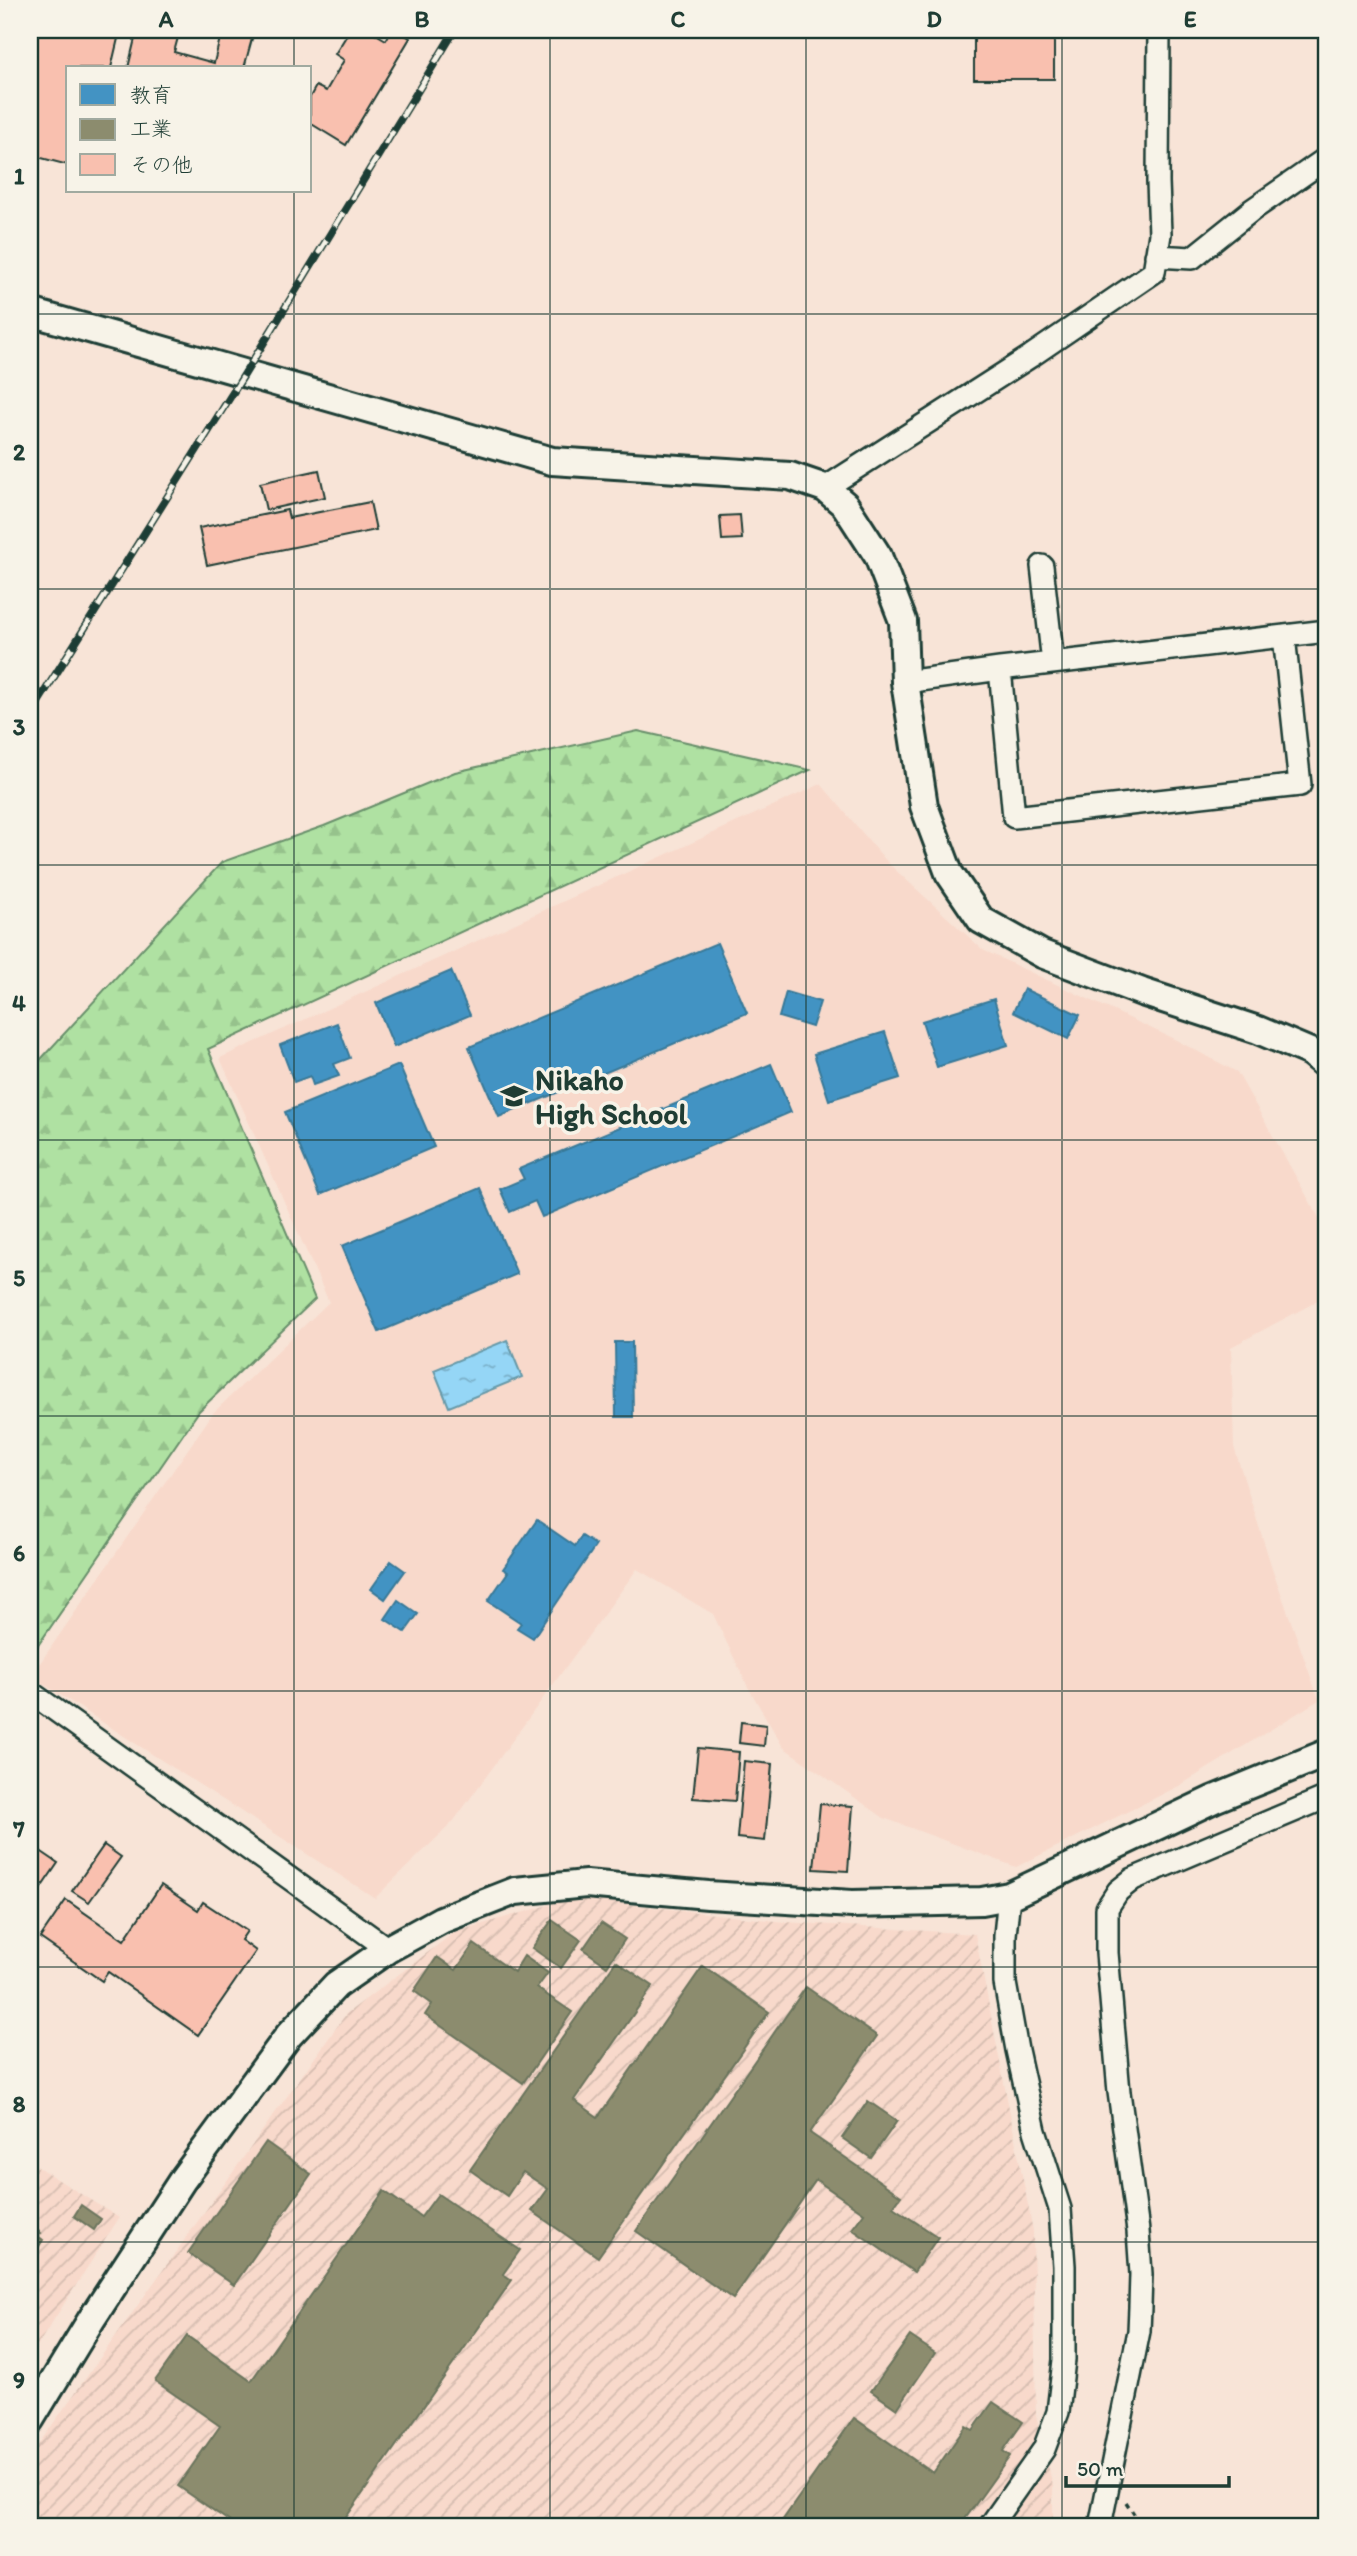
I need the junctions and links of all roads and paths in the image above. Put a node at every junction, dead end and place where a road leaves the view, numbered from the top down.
1 (1159, 30) edge
2 (1327, 158) edge
3 (1156, 256) junction
4 (30, 312) edge
5 (825, 488) junction
6 (1042, 566) dead end
7 (1327, 631) edge
8 (1284, 636) junction
9 (1053, 663) junction
10 (1000, 669) junction
11 (905, 682) junction
12 (1327, 1066) edge
13 (30, 1692) edge
14 (1327, 1753) edge
15 (1327, 1797) edge
16 (1009, 1896) junction
17 (388, 1949) junction
18 (30, 2420) edge
19 (990, 2526) edge
20 (1100, 2526) edge

1 - 3 street
2 - 3 street
3 - 5 street
4 - 5 street
5 - 11 street
6 - 9 street
7 - 8 street
8 - 9 street
8 - 10 street
9 - 10 street
10 - 11 street
11 - 12 street
13 - 17 street
14 - 16 street
15 - 20 street
16 - 17 street
16 - 19 street
17 - 18 street

